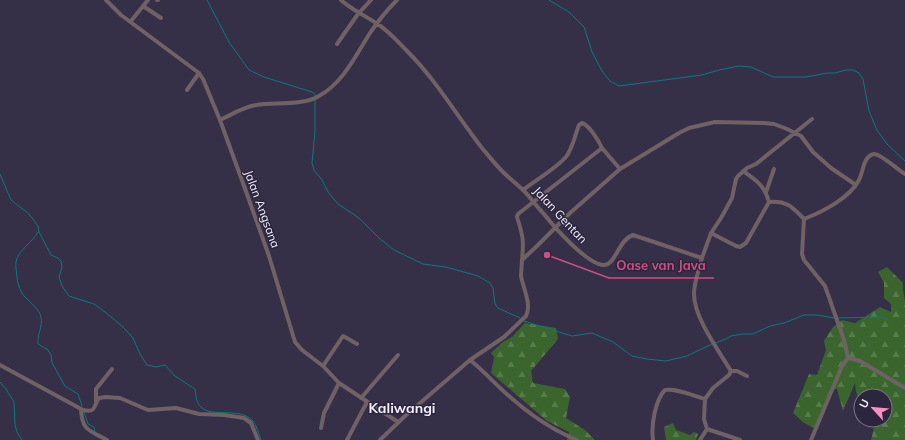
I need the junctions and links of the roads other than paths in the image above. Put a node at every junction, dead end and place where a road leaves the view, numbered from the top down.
1 (106, 0) edge
2 (148, 0) edge
3 (341, 0) edge
4 (371, 0) edge
5 (397, 0) edge
6 (143, 6) junction
7 (358, 14) junction
8 (161, 18) dead end
9 (131, 21) junction
10 (377, 23) junction
11 (337, 44) dead end
12 (199, 73) junction
13 (187, 90) dead end
14 (812, 119) dead end
15 (220, 120) junction
16 (795, 132) junction
17 (602, 148) junction
18 (620, 169) junction
19 (774, 169) dead end
20 (744, 171) junction
21 (905, 174) edge
22 (856, 185) junction
23 (523, 190) junction
24 (766, 193) junction
25 (533, 201) junction
26 (769, 202) junction
27 (804, 219) junction
28 (555, 228) junction
29 (711, 233) junction
30 (702, 258) junction
31 (522, 260) junction
32 (357, 344) dead end
33 (398, 355) dead end
34 (848, 358) junction
35 (470, 360) junction
36 (0, 365) edge
37 (323, 366) junction
38 (112, 369) dead end
39 (731, 371) junction
40 (747, 376) dead end
41 (339, 383) junction
42 (905, 388) edge
43 (361, 398) junction
44 (705, 399) junction
45 (367, 402) junction
46 (96, 405) junction
47 (81, 409) junction
48 (398, 422) junction
49 (320, 428) dead end
50 (707, 429) junction
51 (107, 440) edge
52 (258, 440) edge
53 (347, 440) edge
54 (380, 440) edge
55 (577, 440) edge
56 (652, 440) edge
57 (700, 440) edge
58 (740, 440) edge
59 (811, 440) edge

1 - 9 street, Jalan Angsana
2 - 6 street
3 - 7 street, Jalan Gentan
4 - 7 street
5 - 10 street
6 - 8 street
6 - 9 street
7 - 10 street, Jalan Gentan
7 - 11 street
9 - 12 street, Jalan Angsana
10 - 15 street
10 - 23 street, Jalan Gentan
12 - 13 street
12 - 15 street, Jalan Angsana
14 - 16 street
15 - 37 street, Jalan Angsana
16 - 18 street
16 - 20 street
16 - 22 street
17 - 18 street
17 - 23 street
17 - 25 street
18 - 28 street
19 - 24 street
20 - 24 street
20 - 29 street
21 - 22 street
22 - 27 street
23 - 25 street, Jalan Gentan
24 - 26 street
25 - 28 street, Jalan Gentan
25 - 31 street
26 - 27 street
26 - 29 street
27 - 34 street
28 - 30 street, Jalan Gentan
28 - 31 street
29 - 30 street
30 - 39 street
31 - 35 street
32 - 37 street
33 - 43 street
34 - 42 street
34 - 59 street
35 - 48 street
35 - 55 street
36 - 47 street
37 - 41 street, Jalan Angsana
38 - 46 street
39 - 40 street
39 - 44 street
41 - 43 street, Jalan Angsana
41 - 49 street
43 - 45 street, Jalan Angsana
44 - 50 street
44 - 56 street
45 - 48 street, Jalan Angsana
45 - 53 street
46 - 47 street
46 - 52 street
47 - 51 street
48 - 54 street
50 - 57 street
50 - 58 street

